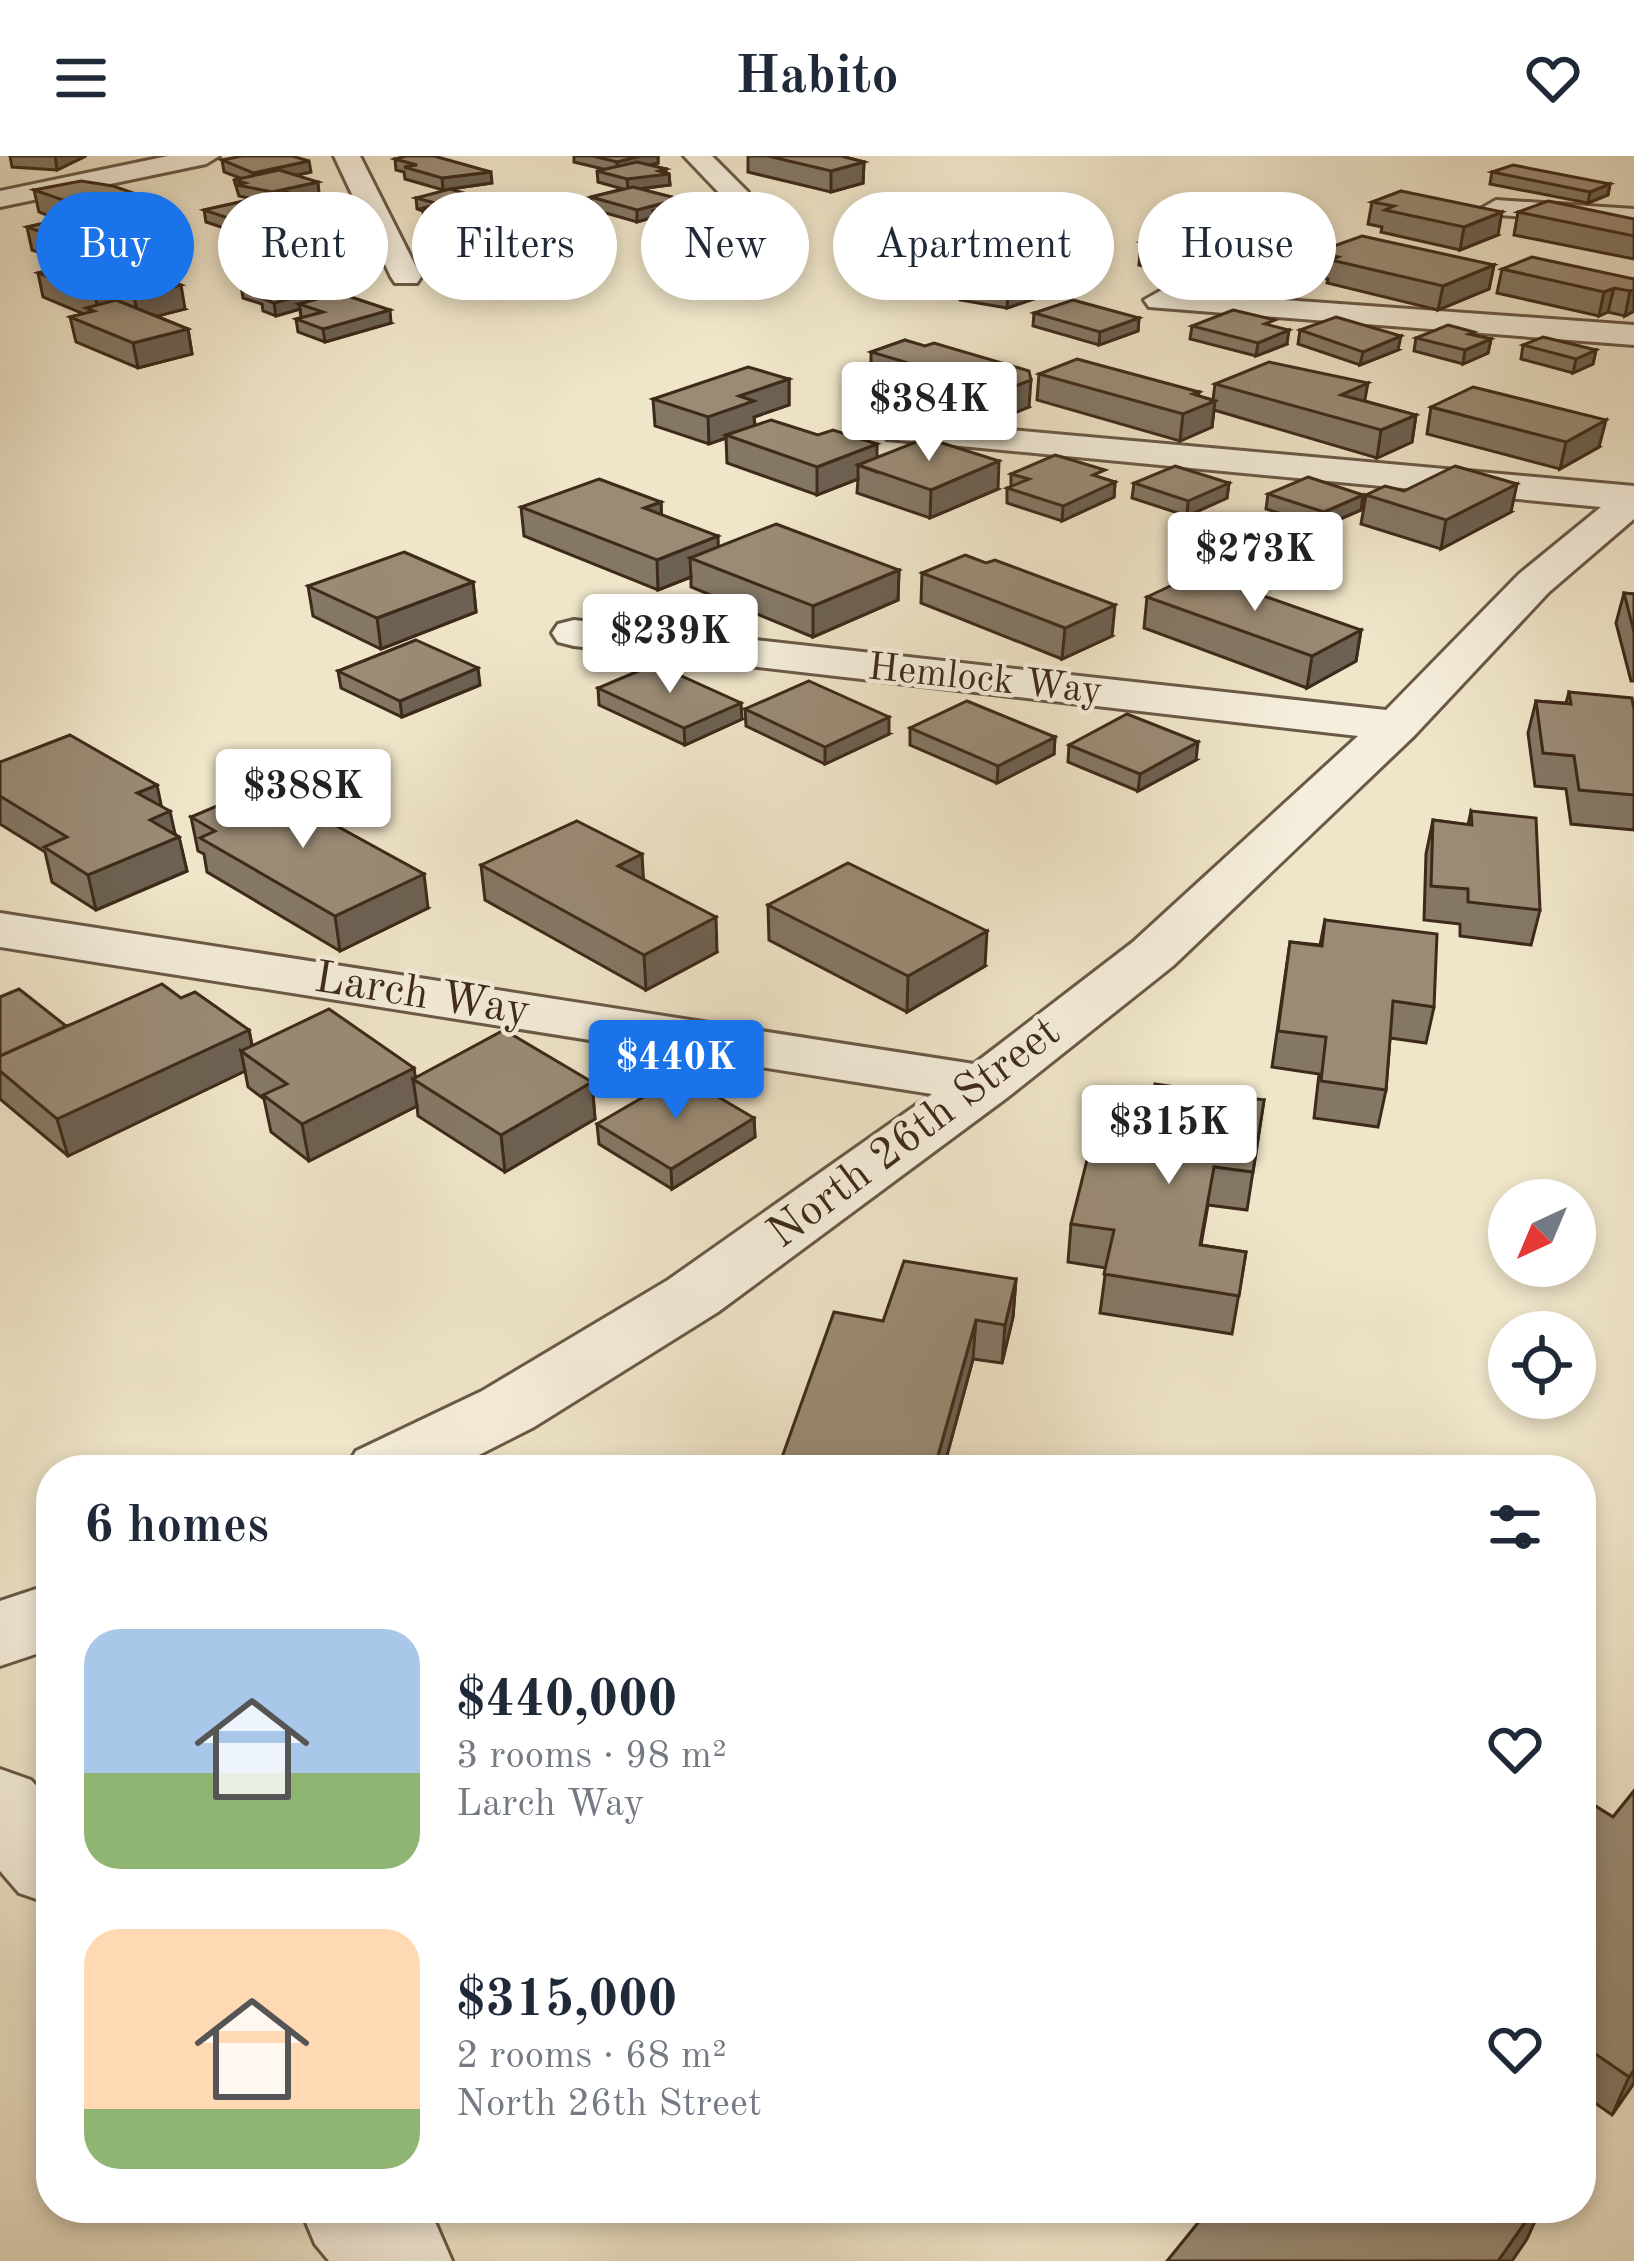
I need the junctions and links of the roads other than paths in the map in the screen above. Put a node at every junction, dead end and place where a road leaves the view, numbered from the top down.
1 (206, 156) edge
2 (346, 156) edge
3 (698, 156) edge
4 (734, 192) dead end
5 (0, 199) edge
6 (1496, 208) edge
7 (1634, 218) edge
8 (406, 277) dead end
9 (1160, 300) dead end
10 (1634, 335) edge
11 (900, 431) dead end
12 (1634, 498) edge
13 (574, 633) dead end
14 (1396, 726) junction
15 (0, 930) edge
16 (986, 1084) junction
17 (414, 1455) edge
18 (36, 1621) edge
19 (0, 1634) edge
20 (0, 1808) edge
21 (36, 1848) edge
22 (365, 2223) edge
23 (399, 2261) edge

1 - 5 street
2 - 8 street
3 - 4 street
6 - 7 street
9 - 10 street
11 - 12 street
12 - 14 street, North 26th Street
13 - 14 street, Hemlock Way
14 - 16 street, North 26th Street
15 - 16 street, Larch Way
16 - 17 street, North 26th Street
18 - 19 street
20 - 21 street
22 - 23 street

